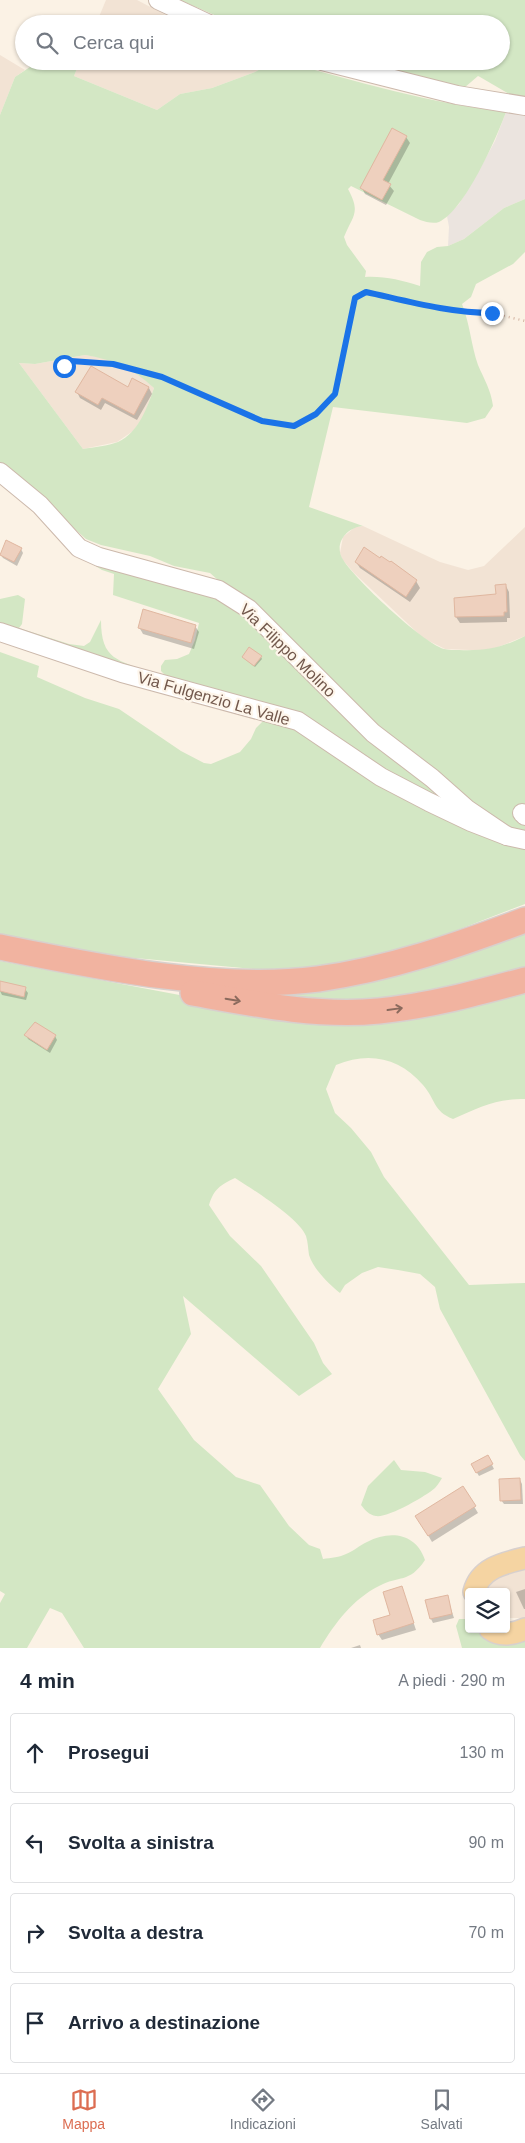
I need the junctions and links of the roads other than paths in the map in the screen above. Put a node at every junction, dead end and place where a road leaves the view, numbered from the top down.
1 (158, 0) edge
2 (190, 15) edge
3 (358, 70) edge
4 (525, 106) edge
5 (0, 472) edge
6 (0, 632) edge
7 (507, 836) junction
8 (525, 840) edge
9 (525, 920) edge
10 (0, 947) edge
11 (67, 960) junction
12 (525, 980) edge
13 (525, 1558) edge
14 (476, 1588) edge
15 (525, 1630) edge
16 (500, 1633) edge

1 - 2 street
3 - 4 street
5 - 7 street, Via Filippo Molino
6 - 7 street, Via Fulgenzio La Valle
7 - 8 street, Via Fulgenzio La Valle
9 - 11 highway
10 - 11 highway
11 -> 12 highway
13 - 14 main road
15 - 16 main road

